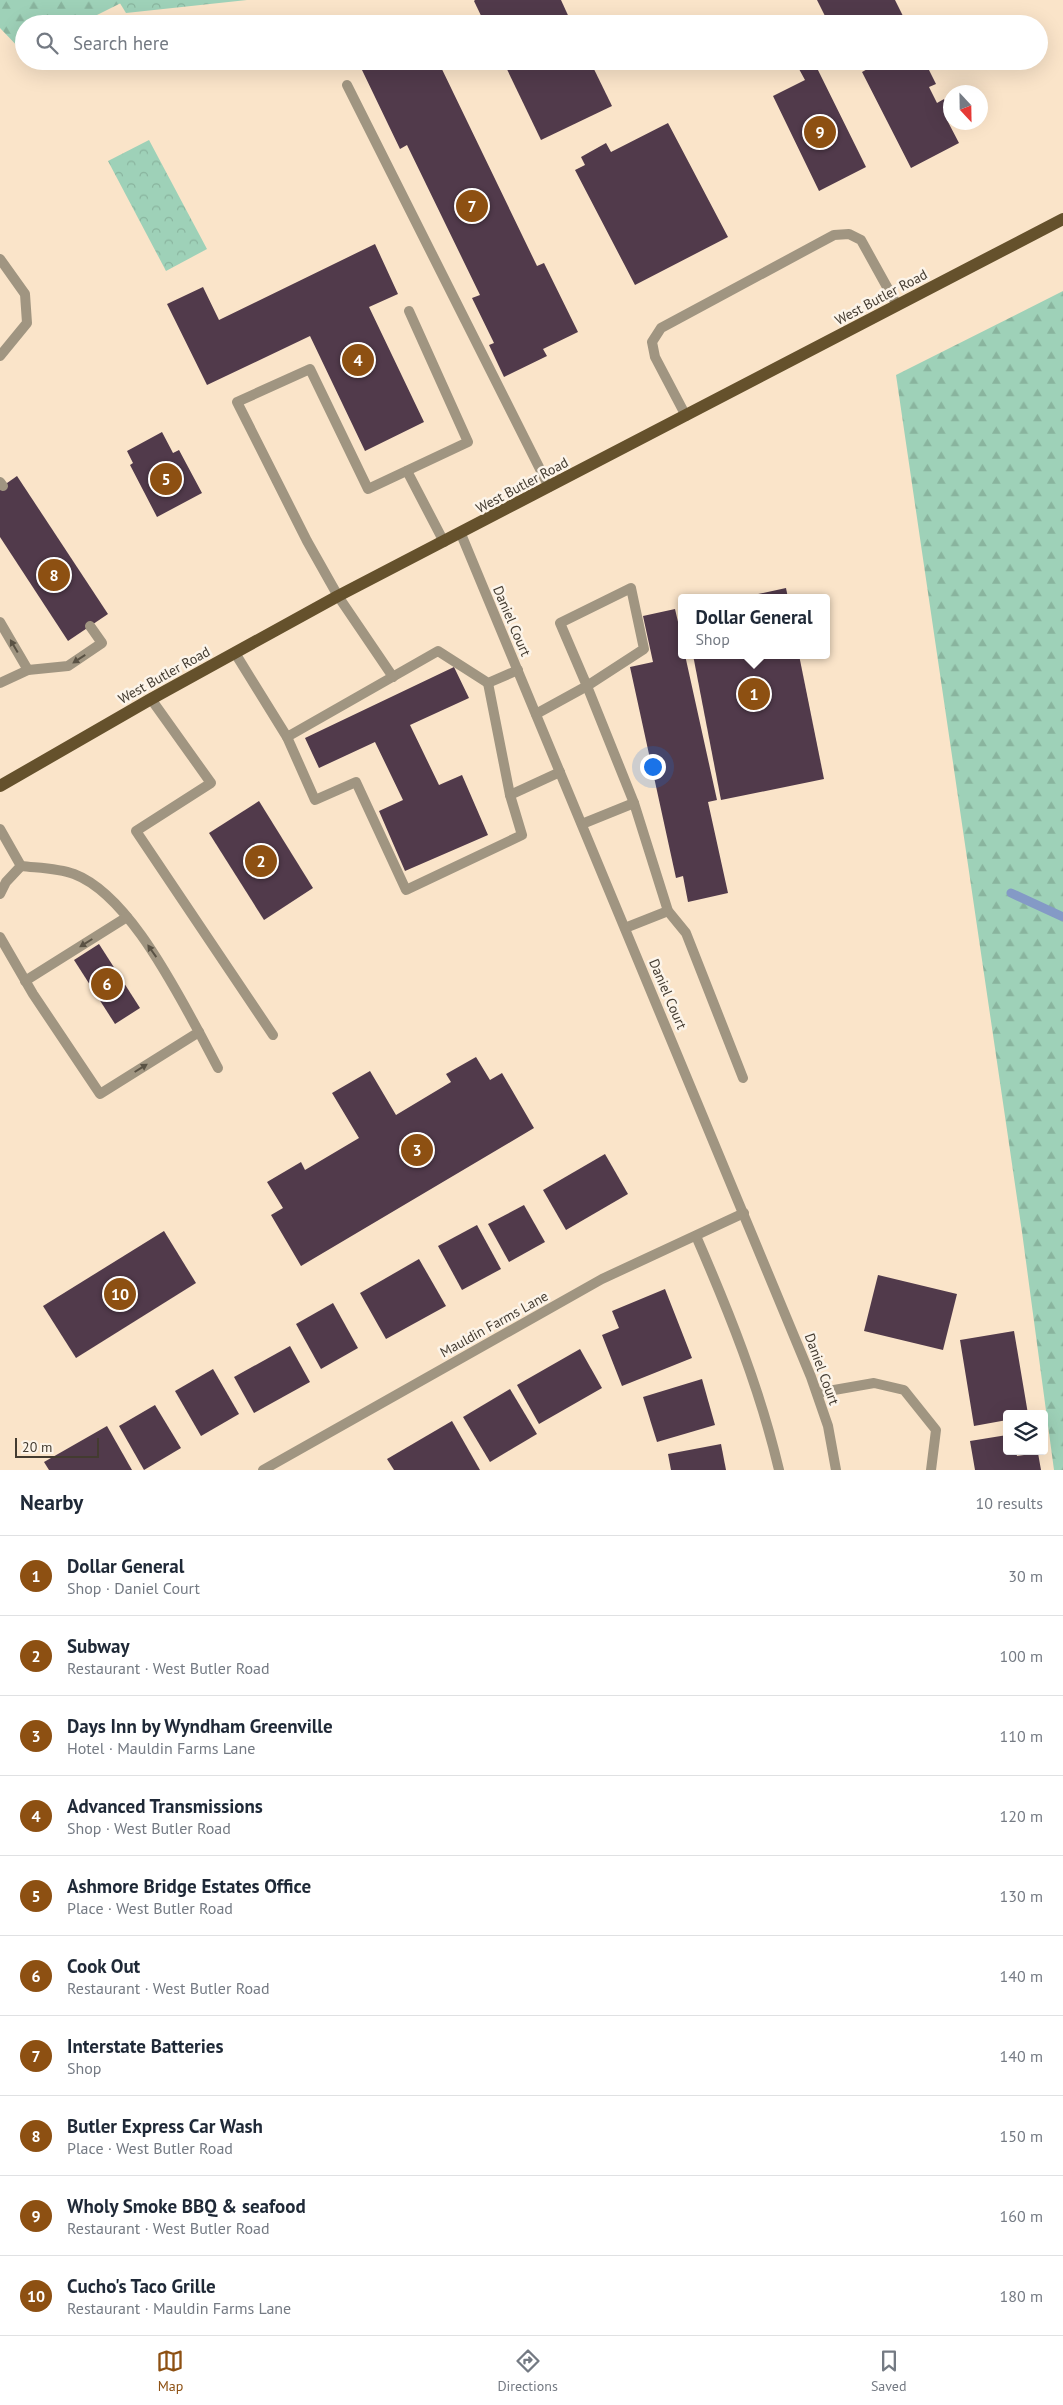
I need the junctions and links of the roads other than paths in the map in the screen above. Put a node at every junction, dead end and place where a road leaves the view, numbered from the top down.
1 (347, 85) dead end
2 (1063, 219) edge
3 (0, 259) edge
4 (897, 305) junction
5 (408, 311) dead end
6 (0, 356) edge
7 (686, 416) junction
8 (407, 471) junction
9 (550, 487) junction
10 (461, 534) junction
11 (444, 542) junction
12 (338, 596) junction
13 (0, 622) edge
14 (90, 626) dead end
15 (235, 654) junction
16 (28, 670) junction
17 (518, 670) junction
18 (393, 677) junction
19 (0, 683) edge
20 (488, 683) junction
21 (587, 686) junction
22 (151, 699) junction
23 (536, 714) junction
24 (287, 736) junction
25 (560, 772) junction
26 (0, 786) edge
27 (510, 795) junction
28 (634, 803) junction
29 (582, 824) junction
30 (0, 828) edge
31 (21, 866) junction
32 (0, 894) edge
33 (668, 911) junction
34 (127, 917) junction
35 (625, 928) junction
36 (0, 937) edge
37 (25, 981) junction
38 (199, 1032) junction
39 (273, 1034) dead end
40 (218, 1068) dead end
41 (743, 1078) dead end
42 (744, 1213) junction
43 (696, 1236) junction
44 (817, 1393) junction
45 (263, 1470) edge
46 (779, 1470) edge
47 (836, 1470) edge
48 (931, 1470) edge

1 - 9 street
2 - 4 main road, West Butler Road
3 - 6 street
4 - 7 main road, West Butler Road
4 - 7 street
5 - 8 street
7 - 9 main road, West Butler Road
8 - 11 street
8 - 12 street
9 - 10 main road, West Butler Road
10 - 11 main road, West Butler Road
10 - 17 street, Daniel Court
11 - 12 main road, West Butler Road
12 - 15 main road, West Butler Road
12 - 18 street
16 -> 13 street
14 -> 16 street
15 - 22 main road, West Butler Road
15 - 24 street
16 - 19 street
17 - 20 street
17 - 23 street, Daniel Court
18 - 20 street
18 - 24 street
20 - 27 street
21 - 21 street
21 - 23 street
21 - 28 street
22 - 26 main road, West Butler Road
22 - 39 street
23 - 25 street, Daniel Court
24 - 27 street
25 - 27 street
25 - 29 street, Daniel Court
28 - 29 street
28 - 33 street
29 - 35 street, Daniel Court
30 - 31 street
31 - 32 street
31 - 34 street
33 - 35 street
33 - 41 street
34 -> 37 street
38 -> 34 street
35 - 42 street, Daniel Court
36 - 37 street
37 -> 38 street
38 - 40 street
42 - 43 street, Mauldin Farms Lane
42 - 44 street, Daniel Court
43 - 45 street, Mauldin Farms Lane
43 - 46 street
44 - 47 street, Daniel Court
44 - 48 street

